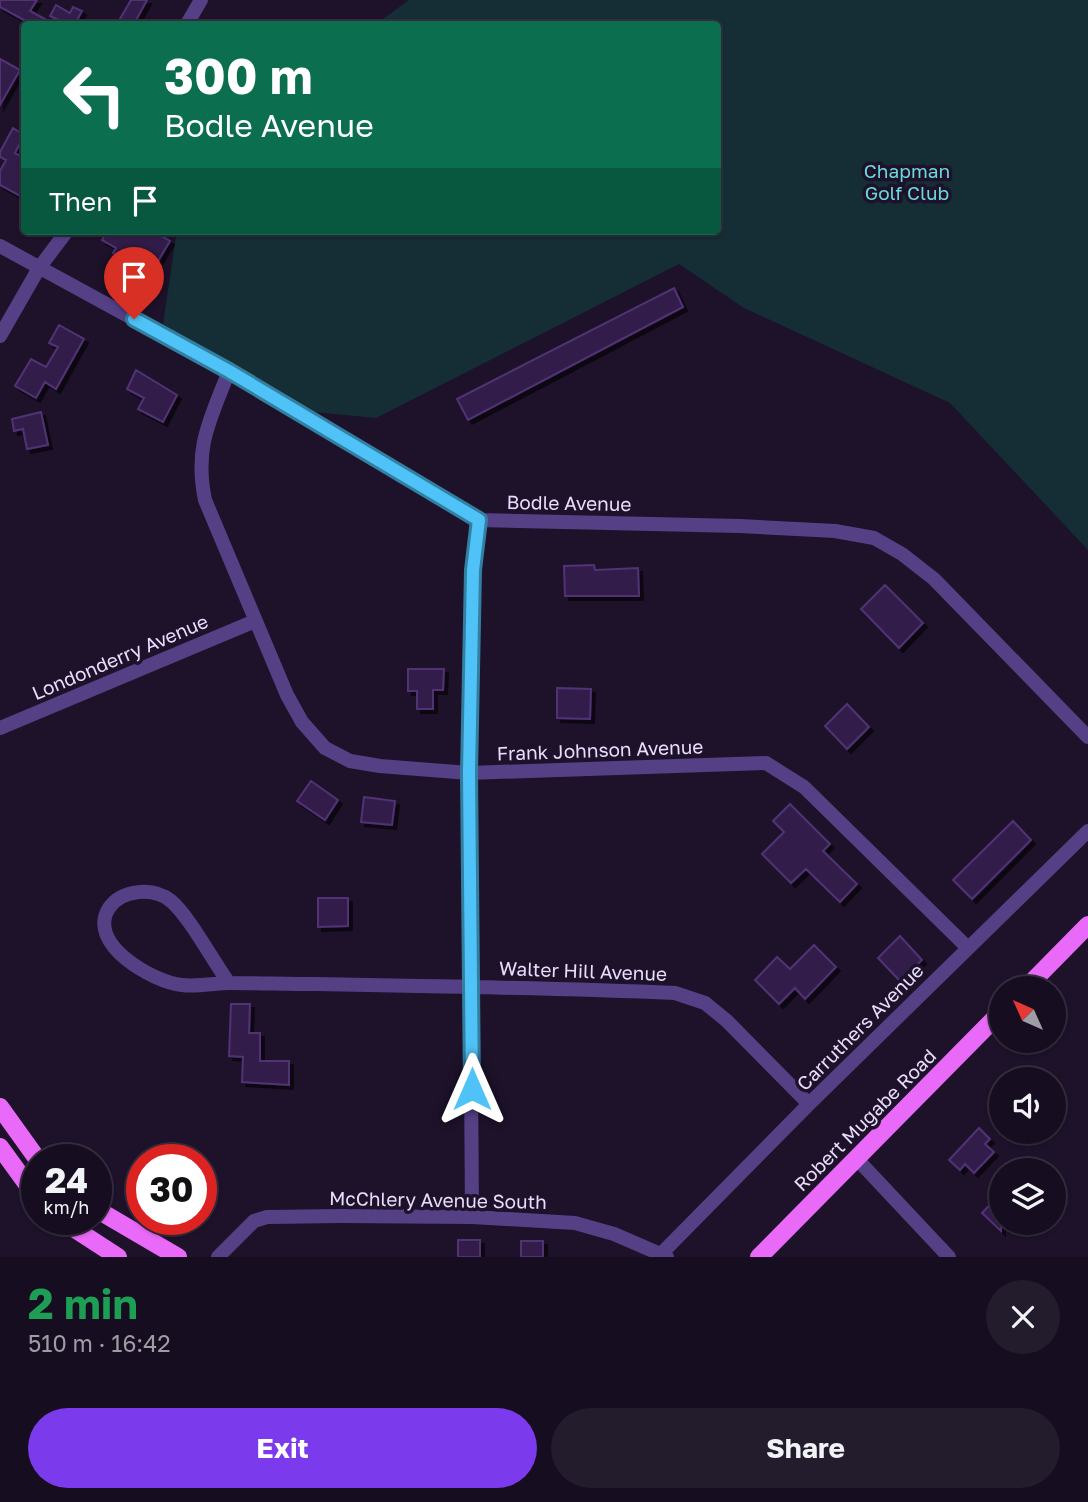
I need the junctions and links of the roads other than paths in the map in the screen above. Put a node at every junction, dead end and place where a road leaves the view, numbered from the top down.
1 (201, 0) edge
2 (189, 21) edge
3 (64, 235) edge
4 (0, 246) edge
5 (39, 268) junction
6 (0, 336) edge
7 (229, 371) junction
8 (479, 520) junction
9 (256, 621) junction
10 (0, 728) edge
11 (1088, 737) edge
12 (469, 773) junction
13 (1088, 831) edge
14 (1088, 925) edge
15 (968, 948) junction
16 (1038, 976) edge
17 (229, 983) junction
18 (472, 986) junction
19 (989, 1024) edge
20 (809, 1104) junction
21 (0, 1107) edge
22 (27, 1144) edge
23 (0, 1147) edge
24 (856, 1158) junction
25 (21, 1176) edge
26 (472, 1217) junction
27 (112, 1218) edge
28 (84, 1235) edge
29 (664, 1255) edge
30 (118, 1257) edge
31 (178, 1257) edge
32 (218, 1257) edge
33 (759, 1257) edge
34 (949, 1257) edge

1 - 2 street
3 - 5 street
4 - 5 street, Bodle Avenue
5 - 6 street
5 - 7 street, Bodle Avenue
7 - 8 street, Bodle Avenue
7 - 9 street, Frank Johnson Avenue
8 - 11 street, Bodle Avenue
8 - 12 street
9 - 10 street, Londonderry Avenue
9 - 12 street, Frank Johnson Avenue
12 - 15 street, Frank Johnson Avenue
12 - 18 street
13 - 15 street, Carruthers Avenue
14 - 16 main road
15 - 20 street, Carruthers Avenue
17 - 17 street, Walter Hill Avenue
17 - 18 street, Walter Hill Avenue
18 - 20 street, Walter Hill Avenue
18 - 26 street
19 - 24 main road, Robert Mugabe Road
20 - 29 street, Carruthers Avenue
21 - 22 main road
23 - 25 main road
24 - 33 main road, Robert Mugabe Road
24 - 34 street
26 - 29 street, McChlery Avenue South
26 - 32 street, McChlery Avenue South
27 - 31 main road
28 - 30 main road

